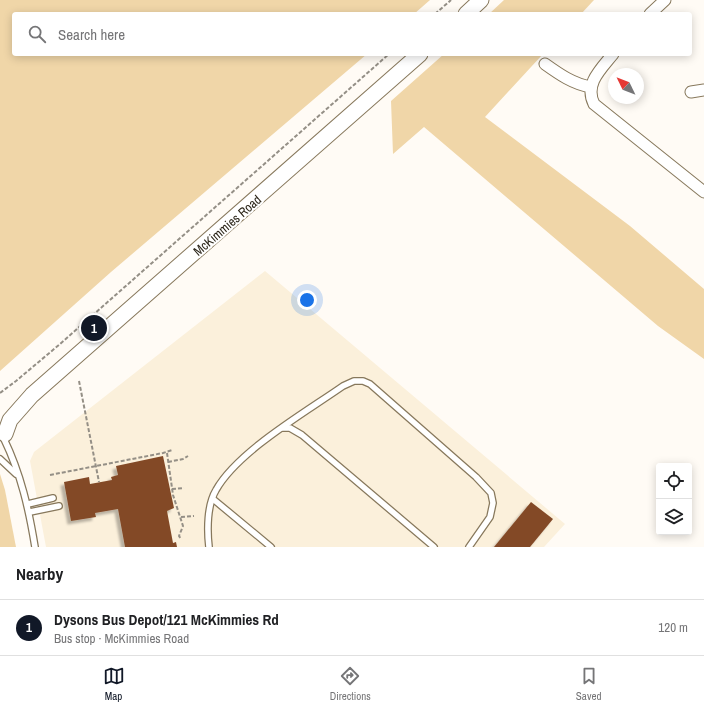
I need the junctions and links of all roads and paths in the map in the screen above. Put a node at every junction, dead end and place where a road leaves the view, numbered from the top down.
1 (451, 0) edge
2 (481, 0) edge
3 (665, 0) edge
4 (437, 12) edge
5 (468, 12) edge
6 (652, 12) edge
7 (387, 56) edge
8 (418, 56) edge
9 (611, 56) edge
10 (545, 64) dead end
11 (591, 87) junction
12 (704, 90) edge
13 (691, 92) dead end
14 (704, 192) edge
15 (79, 381) dead end
16 (0, 393) edge
17 (32, 395) junction
18 (0, 413) edge
19 (283, 428) junction
20 (2, 435) edge
21 (172, 450) dead end
22 (167, 453) junction
23 (188, 456) dead end
24 (0, 459) edge
25 (168, 462) junction
26 (97, 466) junction
27 (18, 475) junction
28 (50, 475) dead end
29 (99, 482) dead end
30 (184, 488) dead end
31 (172, 489) junction
32 (53, 498) dead end
33 (213, 499) junction
34 (28, 504) junction
35 (58, 506) dead end
36 (30, 512) junction
37 (194, 516) dead end
38 (181, 517) junction
39 (181, 540) dead end
40 (433, 546) edge
41 (35, 547) edge
42 (209, 547) edge
43 (271, 547) edge
44 (469, 547) edge

1 - 4 path
2 - 5 main road
3 - 6 street
7 - 16 path
8 - 17 main road, McKimmies Road
9 - 11 street
10 - 11 street
11 - 14 street
12 - 13 street
15 - 26 path
17 - 18 main road, McKimmies Road
17 - 20 main road, McKimmies Road
19 - 33 lane
19 - 40 lane
19 - 44 lane
20 - 27 lane
21 - 22 path
22 - 25 path
22 - 26 path
23 - 25 path
24 - 27 lane
25 - 31 path
26 - 28 path
26 - 29 path
27 - 34 lane
30 - 31 path
31 - 38 path
32 - 34 lane
33 - 42 lane
33 - 43 lane
34 - 36 lane
35 - 36 lane
36 - 41 lane
37 - 38 path
38 - 39 path

